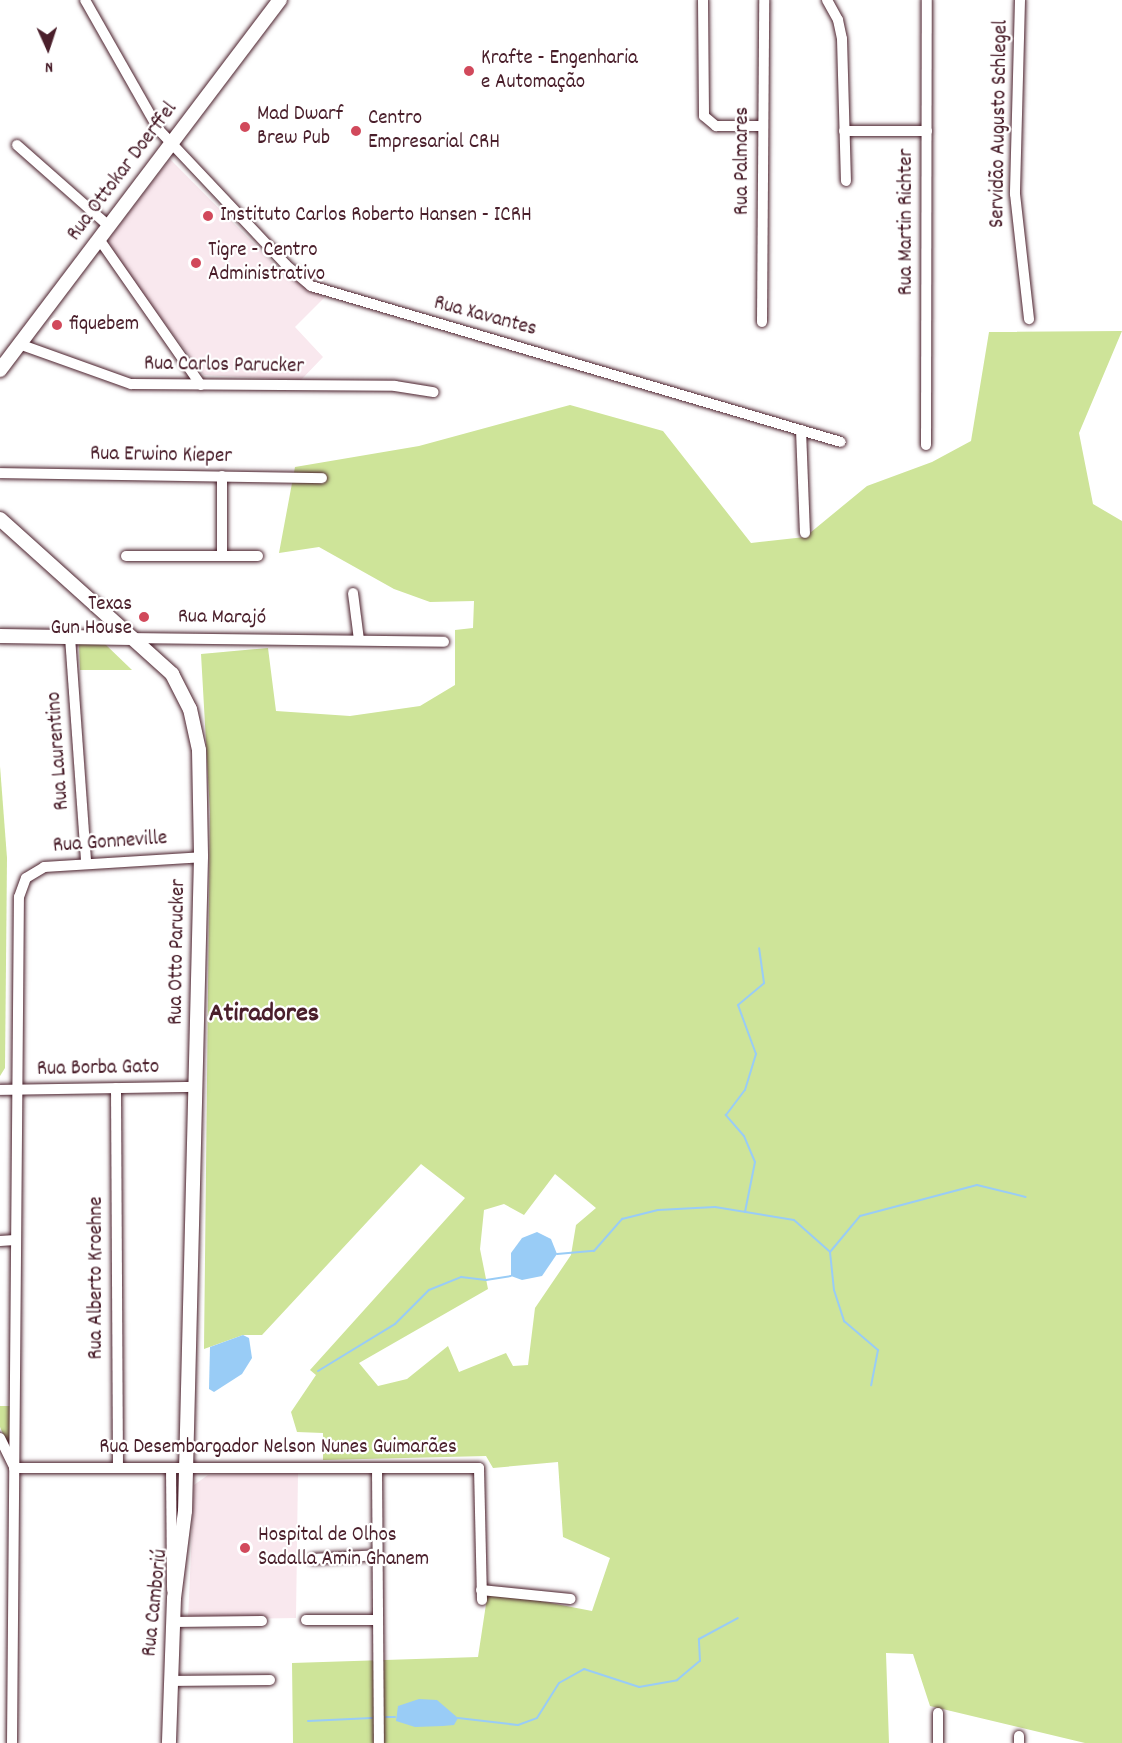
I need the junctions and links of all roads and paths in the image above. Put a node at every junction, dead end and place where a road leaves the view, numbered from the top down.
1 (85, 0) edge
2 (280, 0) edge
3 (703, 0) edge
4 (764, 0) edge
5 (828, 0) edge
6 (927, 0) edge
7 (1020, 0) edge
8 (763, 126) junction
9 (844, 131) junction
10 (927, 131) junction
11 (171, 143) junction
12 (17, 145) dead end
13 (846, 181) dead end
14 (109, 226) junction
15 (99, 239) junction
16 (1029, 319) dead end
17 (762, 322) dead end
18 (19, 344) junction
19 (0, 370) edge
20 (201, 385) junction
21 (434, 392) dead end
22 (801, 430) junction
23 (841, 442) dead end
24 (926, 445) dead end
25 (0, 473) edge
26 (222, 476) junction
27 (322, 478) dead end
28 (0, 519) edge
29 (805, 533) dead end
30 (126, 556) dead end
31 (222, 556) junction
32 (258, 556) dead end
33 (353, 593) dead end
34 (98, 610) junction
35 (0, 636) edge
36 (70, 637) junction
37 (90, 637) junction
38 (132, 638) junction
39 (359, 640) junction
40 (444, 642) dead end
41 (201, 857) junction
42 (86, 862) junction
43 (196, 1087) junction
44 (116, 1088) junction
45 (16, 1089) junction
46 (0, 1090) edge
47 (15, 1240) junction
48 (0, 1241) edge
49 (0, 1438) edge
50 (14, 1468) junction
51 (118, 1468) junction
52 (171, 1468) junction
53 (186, 1468) junction
54 (377, 1468) junction
55 (378, 1555) junction
56 (313, 1559) dead end
57 (174, 1598) junction
58 (571, 1599) dead end
59 (306, 1620) dead end
60 (378, 1620) junction
61 (262, 1621) dead end
62 (172, 1622) junction
63 (270, 1680) dead end
64 (171, 1681) junction
65 (938, 1713) dead end
66 (12, 1743) edge
67 (169, 1743) edge
68 (379, 1743) edge
69 (938, 1743) edge

1 - 11 street, Rua Xavantes
2 - 11 main road, Rua Ottokar Doerffel
3 - 8 street
4 - 8 street, Rua Palmares
5 - 9 street
6 - 10 street, Rua Martin Richter
7 - 16 street, Servidão Augusto Schlegel
8 - 17 street, Rua Palmares
9 - 10 street
9 - 13 street
10 - 24 street, Rua Martin Richter
11 - 14 main road, Rua Ottokar Doerffel
11 - 22 street, Rua Xavantes
12 - 14 street
14 - 15 main road, Rua Ottokar Doerffel
15 - 18 main road, Rua Ottokar Doerffel
15 - 20 street
18 - 19 main road, Rua Ottokar Doerffel
18 - 20 street, Rua Carlos Parucker
20 - 21 street, Rua Carlos Parucker
22 - 23 street, Rua Xavantes
22 - 29 street
25 - 26 street, Rua Erwino Kieper
26 - 27 street, Rua Erwino Kieper
26 - 31 street
28 - 34 main road, Rua Otto Parucker
30 - 31 street
31 - 32 street
33 - 39 street
34 - 37 main road
34 - 38 main road, Rua Otto Parucker
35 - 36 main road, Rua Marajó
36 - 37 main road, Rua Marajó
36 - 42 street, Rua Laurentino
37 - 38 main road, Rua Marajó
38 - 39 street, Rua Marajó
38 - 41 main road, Rua Otto Parucker
39 - 40 street, Rua Marajó
41 - 42 street, Rua Gonneville
41 - 43 main road, Rua Otto Parucker
42 - 45 street, Rua Gonneville
43 - 44 street, Rua Borba Gato
43 - 53 main road, Rua Otto Parucker
44 - 45 street, Rua Borba Gato
44 - 51 street, Rua Alberto Kroehne
45 - 46 street, Rua Borba Gato
45 - 47 street
47 - 48 street
47 - 50 street
49 - 50 street
50 - 51 street, Rua Desembargador Nelson Nunes Guimarães
50 - 66 street
51 - 52 street, Rua Desembargador Nelson Nunes Guimarães
52 - 53 street, Rua Desembargador Nelson Nunes Guimarães
52 - 57 street
53 - 54 street, Rua Desembargador Nelson Nunes Guimarães
53 - 57 main road, Rua Camboriú
54 - 55 street
54 - 58 street, Rua Desembargador Nelson Nunes Guimarães
55 - 56 street
55 - 60 street
57 - 62 main road, Rua Camboriú
59 - 60 street
60 - 68 street
61 - 62 street
62 - 64 main road, Rua Camboriú
63 - 64 street
64 - 67 main road, Rua Camboriú
65 - 69 street

